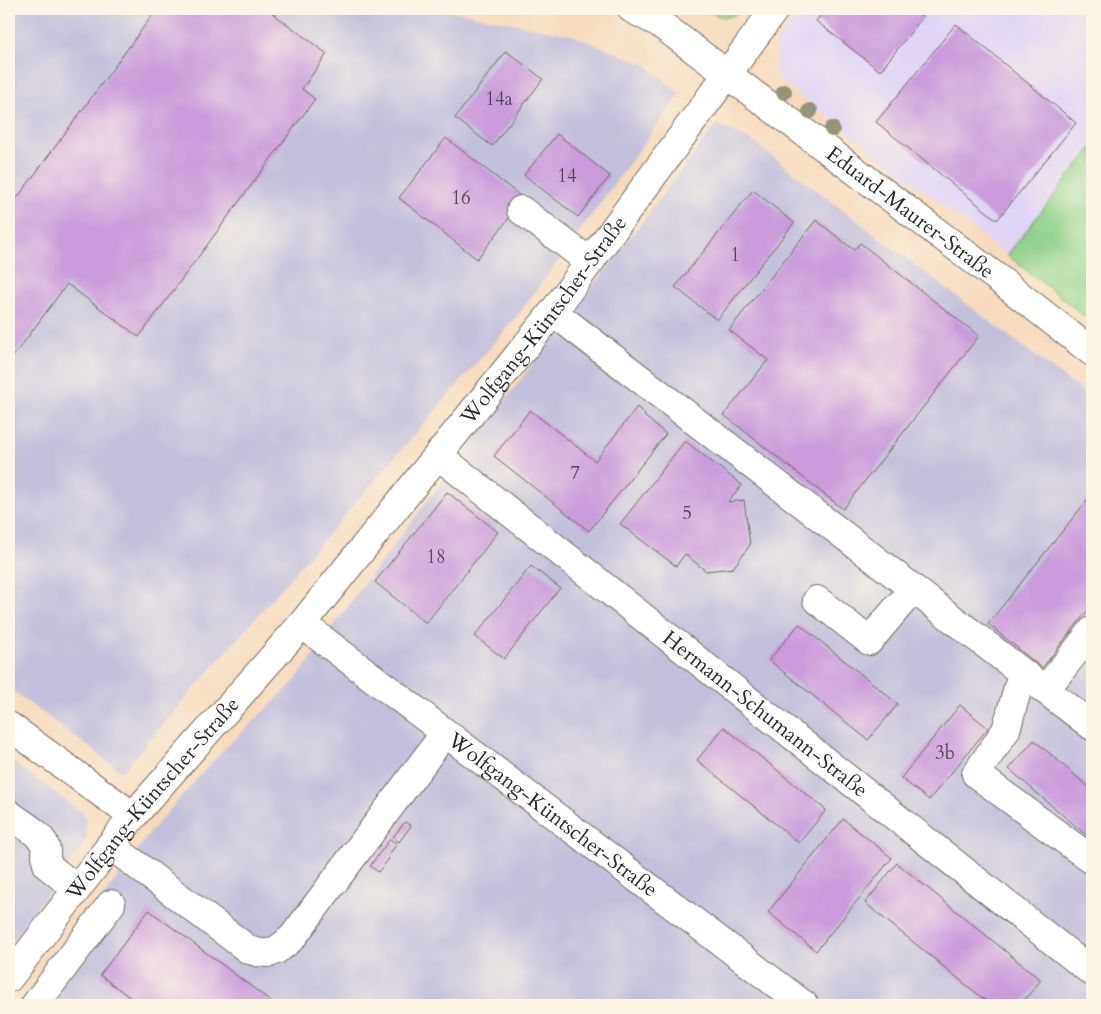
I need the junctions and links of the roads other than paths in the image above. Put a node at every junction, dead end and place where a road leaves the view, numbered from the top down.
1 (632, 9) edge
2 (775, 9) edge
3 (727, 74) junction
4 (521, 210) dead end
5 (590, 262) junction
6 (553, 312) junction
7 (1092, 352) edge
8 (439, 456) junction
9 (914, 589) junction
10 (817, 600) dead end
11 (302, 624) junction
12 (1092, 630) edge
13 (1022, 673) junction
14 (1045, 690) junction
15 (9, 726) edge
16 (1092, 726) edge
17 (445, 733) junction
18 (9, 814) edge
19 (133, 816) junction
20 (110, 845) junction
21 (1092, 860) edge
22 (77, 889) junction
23 (111, 904) dead end
24 (1092, 972) edge
25 (9, 978) edge
26 (35, 1005) edge
27 (804, 1005) edge

1 - 3 street, Eduard-Maurer-Straße
2 - 3 street, Wolfgang-Küntscher-Straße
3 - 5 street, Wolfgang-Küntscher-Straße
3 - 7 street, Eduard-Maurer-Straße
4 - 5 street
5 - 6 street, Wolfgang-Küntscher-Straße
6 - 8 street, Wolfgang-Küntscher-Straße
6 - 9 street
8 - 11 street, Wolfgang-Küntscher-Straße
8 - 24 street, Hermann-Schumann-Straße
9 - 10 street
9 - 13 street
11 - 17 street, Wolfgang-Küntscher-Straße
11 - 19 street, Wolfgang-Küntscher-Straße
12 - 14 street
13 - 14 street
13 - 21 street
14 - 16 street
15 - 19 street
17 - 20 street
17 - 27 street, Wolfgang-Küntscher-Straße
18 - 22 street
19 - 20 street, Wolfgang-Küntscher-Straße
20 - 22 street, Wolfgang-Küntscher-Straße
22 - 25 street, Wolfgang-Küntscher-Straße
23 - 26 street

